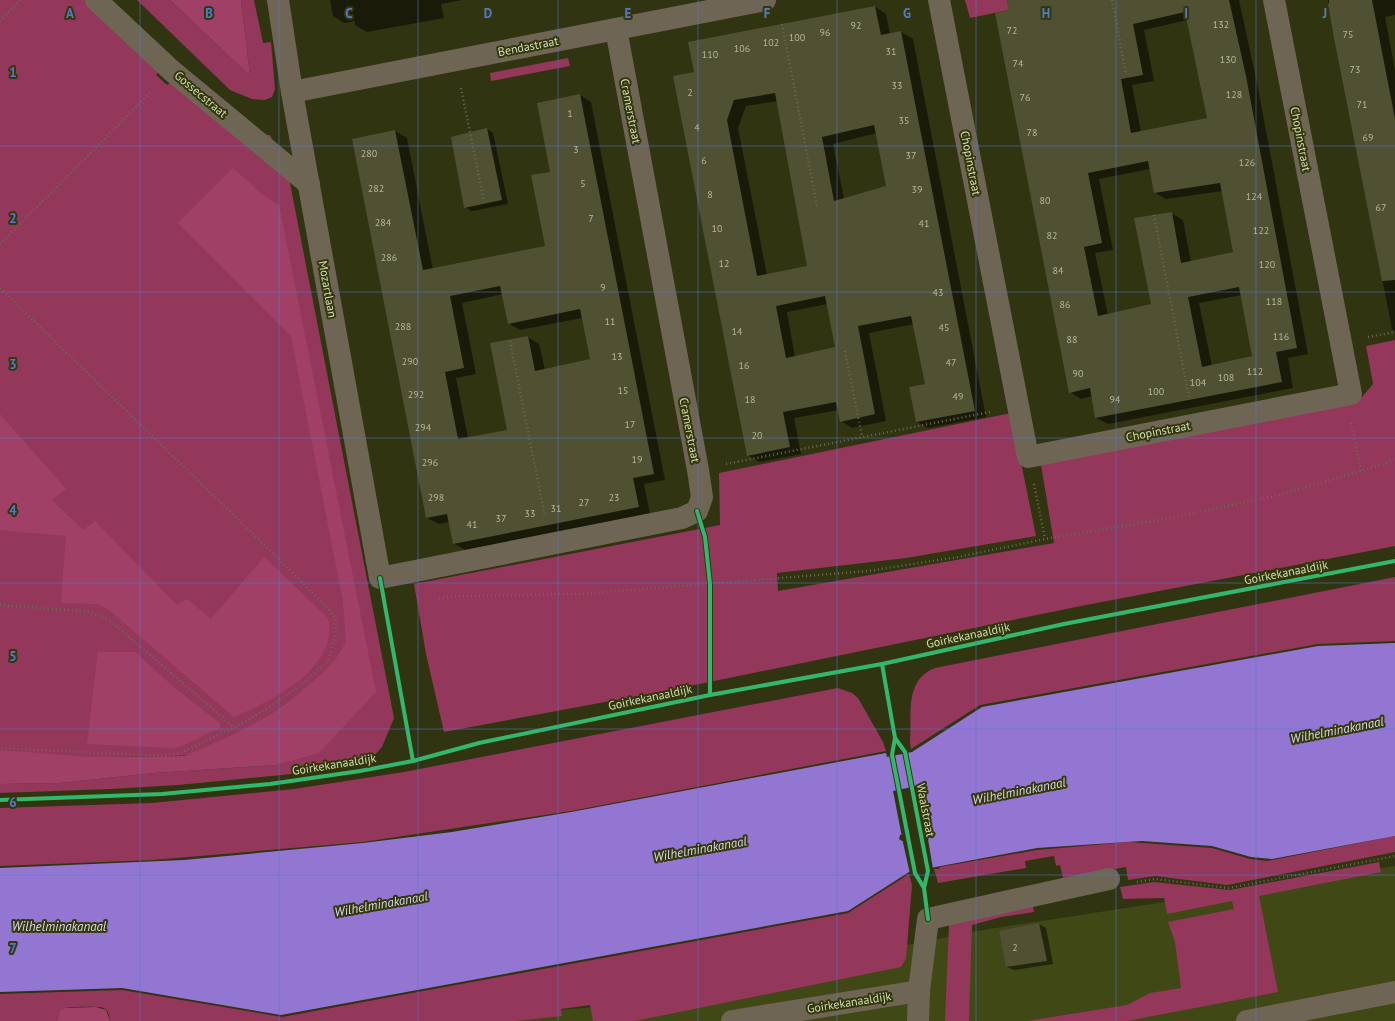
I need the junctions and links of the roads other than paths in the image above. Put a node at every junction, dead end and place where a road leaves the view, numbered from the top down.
1 (96, 0) edge
2 (278, 0) edge
3 (765, 0) edge
4 (939, 0) edge
5 (1274, 0) edge
6 (616, 29) junction
7 (292, 92) junction
8 (309, 184) junction
9 (380, 578) joint
10 (1109, 879) road end
11 (919, 991) junction
12 (1395, 992) edge
13 (732, 1021) edge
14 (918, 1021) edge
15 (1247, 1021) edge

1 - 8 street, Gossecstraat
2 - 7 street, Mozartlaan
3 - 6 street, Bendastraat
4 - 5 street, Chopinstraat
6 - 7 street, Bendastraat
6 - 9 street, Cramerstraat
7 - 8 street, Mozartlaan
8 - 9 street, Mozartlaan
10 - 11 street
11 - 13 street, Goirkekanaaldijk
11 - 14 street
12 - 15 street

